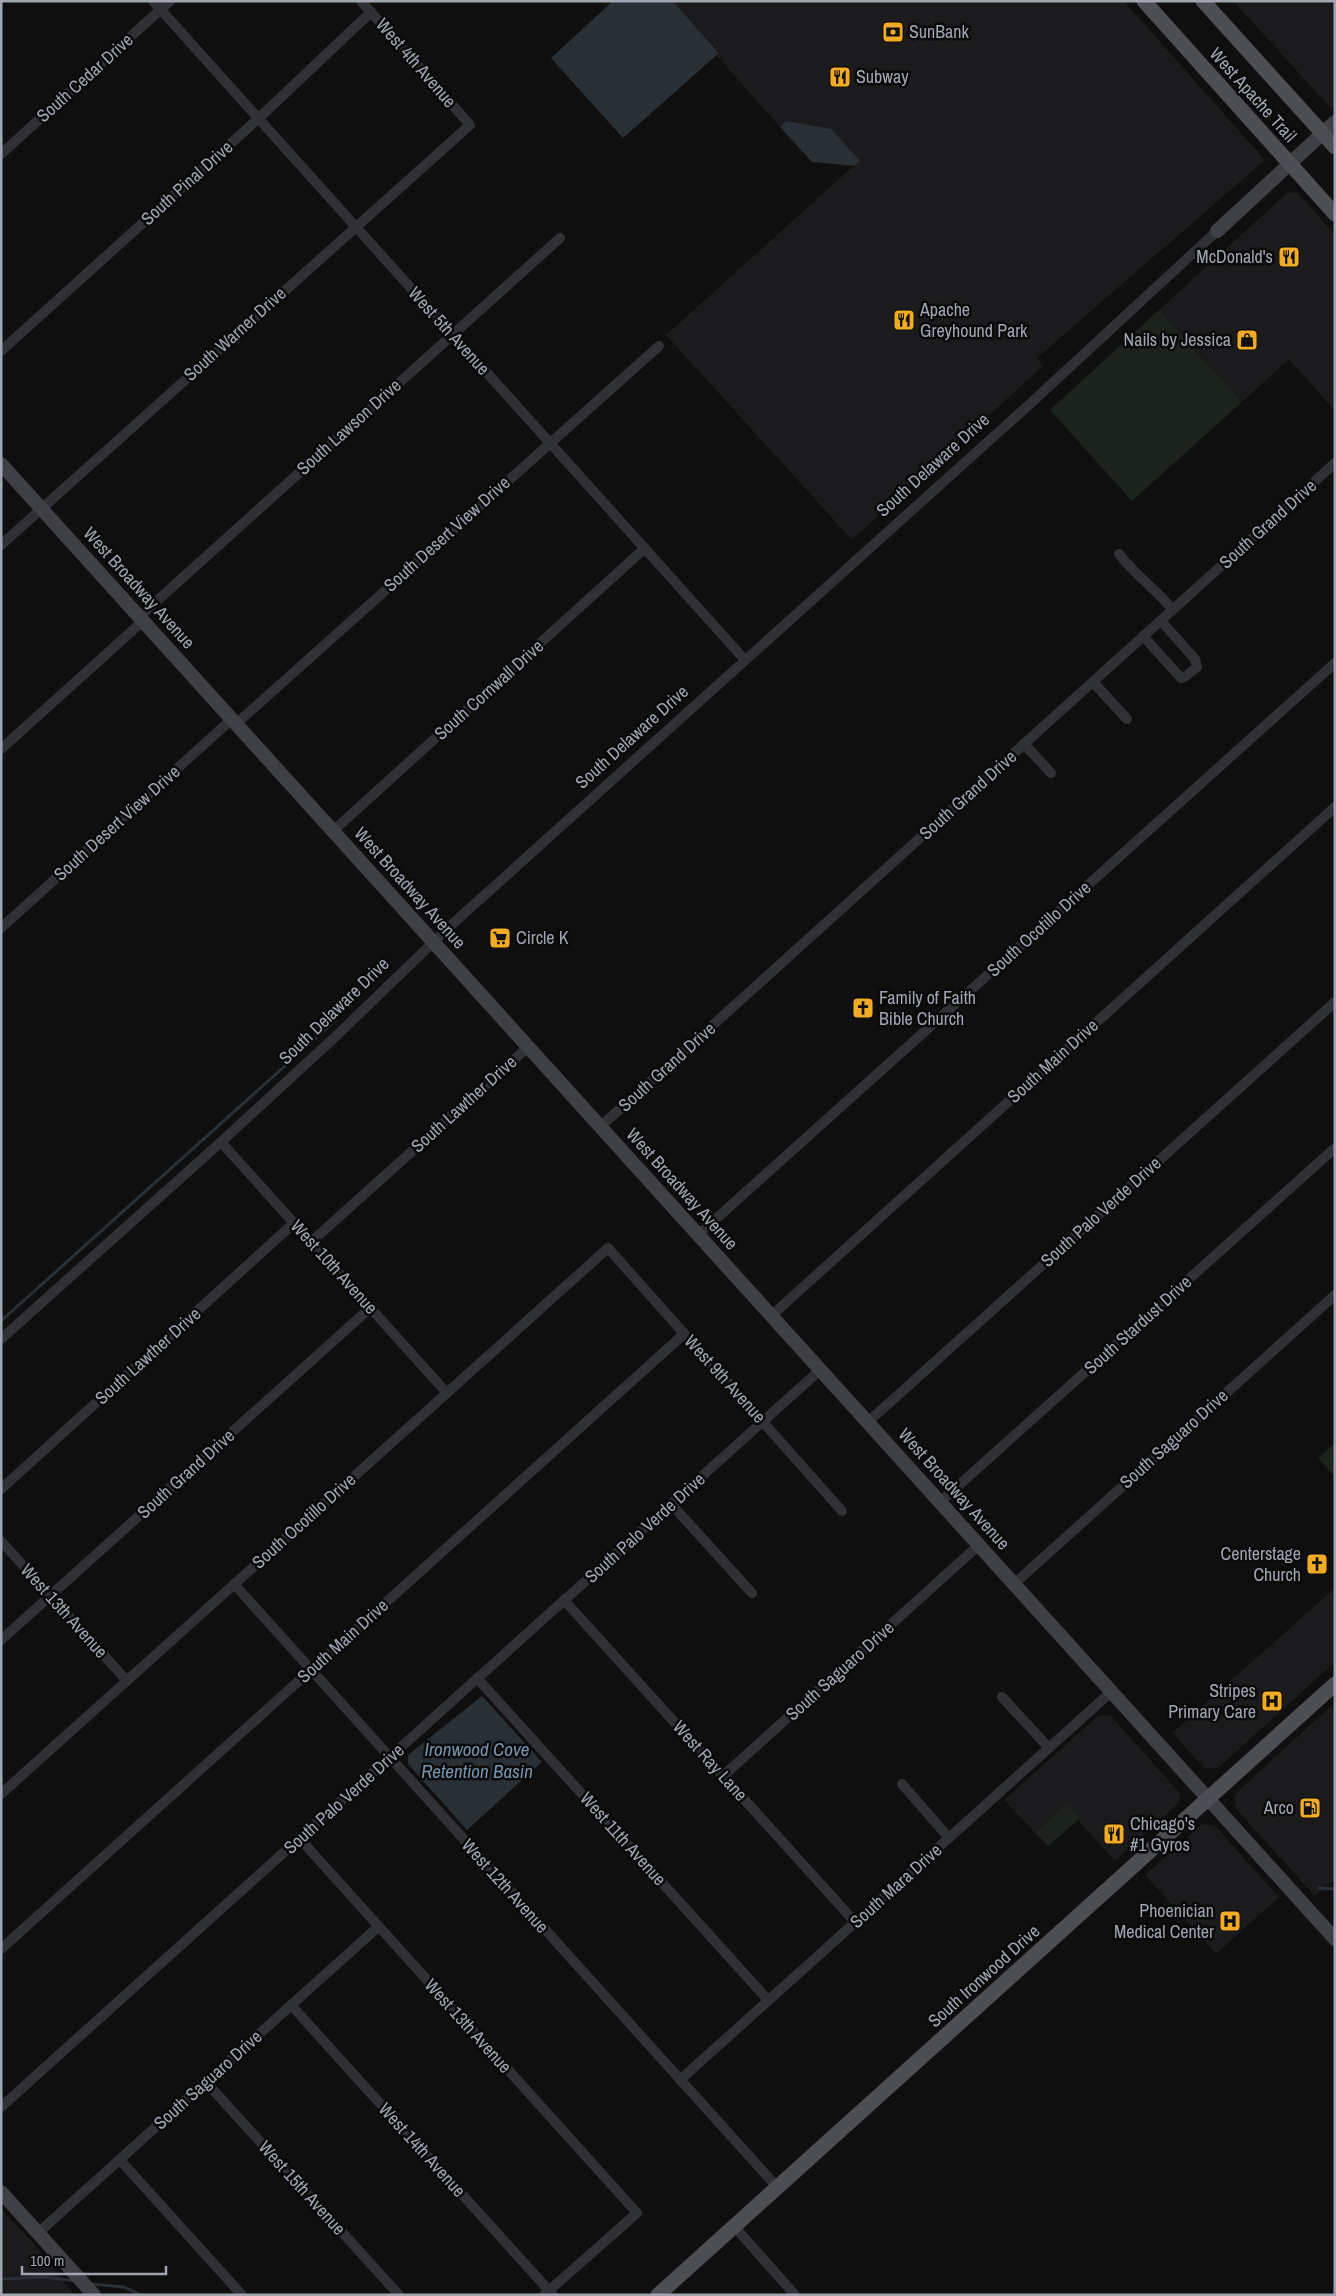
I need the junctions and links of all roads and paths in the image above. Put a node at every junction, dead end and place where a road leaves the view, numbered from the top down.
1 (153, 1) edge
2 (170, 1) edge
3 (362, 1) edge
4 (1144, 1) edge
5 (1203, 1) edge
6 (161, 10) junction
7 (371, 12) junction
8 (258, 119) junction
9 (1335, 122) edge
10 (470, 125) joint
11 (1323, 133) junction
12 (1335, 147) edge
13 (1, 154) edge
14 (1290, 164) junction
15 (1335, 214) edge
16 (355, 226) junction
17 (1218, 231) joint
18 (560, 238) dead end
19 (452, 334) junction
20 (659, 346) dead end
21 (1, 351) edge
22 (550, 442) junction
23 (1335, 463) edge
24 (1, 464) edge
25 (42, 508) junction
26 (1, 545) edge
27 (645, 548) junction
28 (1120, 554) dead end
29 (1173, 610) junction
30 (141, 619) junction
31 (1161, 621) junction
32 (1143, 636) junction
33 (746, 660) junction
34 (1335, 663) edge
35 (1093, 682) junction
36 (1127, 719) dead end
37 (234, 722) junction
38 (1024, 744) junction
39 (1, 749) edge
40 (1051, 773) dead end
41 (1335, 807) edge
42 (333, 831) junction
43 (1, 928) edge
44 (433, 942) junction
45 (1335, 1002) edge
46 (528, 1046) junction
47 (600, 1127) junction
48 (222, 1142) junction
49 (1335, 1148) edge
50 (294, 1223) junction
51 (698, 1235) junction
52 (311, 1242) junction
53 (608, 1248) joint
54 (1335, 1295) edge
55 (370, 1308) junction
56 (771, 1316) junction
57 (684, 1334) junction
58 (2, 1336) edge
59 (820, 1370) junction
60 (446, 1392) junction
61 (762, 1422) junction
62 (868, 1422) junction
63 (1, 1488) edge
64 (940, 1502) junction
65 (671, 1504) junction
66 (842, 1511) dead end
67 (1, 1541) edge
68 (979, 1545) junction
69 (234, 1584) junction
70 (1014, 1584) junction
71 (752, 1592) dead end
72 (51, 1596) junction
73 (564, 1600) junction
74 (1, 1640) edge
75 (311, 1670) junction
76 (477, 1678) junction
77 (127, 1681) junction
78 (1335, 1684) edge
79 (1111, 1692) junction
80 (1002, 1697) dead end
81 (1048, 1748) junction
82 (390, 1758) junction
83 (723, 1776) junction
84 (902, 1784) dead end
85 (1, 1794) edge
86 (1208, 1799) junction
87 (949, 1838) junction
88 (300, 1839) junction
89 (855, 1922) junction
90 (378, 1926) junction
91 (1335, 1939) edge
92 (1, 1949) edge
93 (768, 2000) junction
94 (291, 2005) junction
95 (680, 2080) junction
96 (206, 2082) junction
97 (1, 2107) edge
98 (120, 2160) junction
99 (777, 2187) junction
100 (1, 2192) edge
101 (734, 2226) junction
102 (38, 2232) junction
103 (549, 2293) edge
104 (94, 2295) edge
105 (242, 2295) edge
106 (399, 2295) edge
107 (658, 2295) edge
108 (795, 2295) edge

1 - 6 street, West 5th Avenue
2 - 6 street, South Cedar Drive
3 - 7 street, West 4th Avenue
4 - 14 main road, West Apache Trail
5 - 11 main road, West Apache Trail
6 - 8 street, West 5th Avenue
6 - 13 street, South Cedar Drive
7 - 8 street, South Pinal Drive
7 - 10 street, West 4th Avenue
8 - 16 street, West 5th Avenue
8 - 21 street, South Pinal Drive
9 - 11 main road, South Delaware Drive
10 - 16 street, South Warner Drive
11 - 12 main road, West Apache Trail
11 - 14 main road, South Delaware Drive
14 - 15 main road, West Apache Trail
14 - 17 main road, South Delaware Drive
16 - 19 street, West 5th Avenue
16 - 25 street, South Warner Drive
17 - 33 street, South Delaware Drive
18 - 19 street, South Lawson Drive
19 - 22 street, West 5th Avenue
19 - 30 street, South Lawson Drive
20 - 22 street, South Desert View Drive
22 - 27 street, West 5th Avenue
22 - 37 street, South Desert View Drive
23 - 29 street, South Grand Drive
24 - 25 main road, West Broadway Avenue
25 - 26 street, South Warner Drive
25 - 30 main road, West Broadway Avenue
27 - 33 street, West 5th Avenue
27 - 42 street, South Cornwall Drive
28 - 29 street
29 - 31 street, South Grand Drive
30 - 37 main road, West Broadway Avenue
30 - 39 street, South Lawson Drive
31 - 32 street, South Grand Drive
31 - 32 street
32 - 35 street, South Grand Drive
33 - 44 street, South Delaware Drive
34 - 51 street, South Ocotillo Drive
35 - 36 street
35 - 38 street, South Grand Drive
37 - 42 main road, West Broadway Avenue
37 - 43 street, South Desert View Drive
38 - 40 street
38 - 47 street, South Grand Drive
41 - 56 street, South Main Drive
42 - 44 main road, West Broadway Avenue
44 - 46 main road, West Broadway Avenue
44 - 48 street, South Delaware Drive
45 - 62 street, South Palo Verde Drive
46 - 47 main road, West Broadway Avenue
46 - 52 street, South Lawther Drive
47 - 51 main road, West Broadway Avenue
48 - 50 street, West 10th Avenue
48 - 58 street, South Delaware Drive
49 - 64 street, South Stardust Drive
50 - 52 street, West 10th Avenue
50 - 63 street, South Lawther Drive
51 - 56 main road, West Broadway Avenue
52 - 55 street, West 10th Avenue
53 - 57 street, West 9th Avenue
53 - 60 street, South Ocotillo Drive
54 - 70 street, South Saguaro Drive
55 - 60 street, West 10th Avenue
55 - 72 street, South Grand Drive
56 - 59 main road, West Broadway Avenue
57 - 61 street, West 9th Avenue
57 - 75 street, South Main Drive
59 - 61 street, South Palo Verde Drive
59 - 62 main road, West Broadway Avenue
60 - 69 street, South Ocotillo Drive
61 - 65 street, South Palo Verde Drive
61 - 66 street, West 9th Avenue
62 - 64 main road, West Broadway Avenue
64 - 68 main road, West Broadway Avenue
65 - 71 street
65 - 73 street, South Palo Verde Drive
67 - 72 street, West 13th Avenue
68 - 70 main road, West Broadway Avenue
68 - 83 street, South Saguaro Drive
69 - 75 street, West 12th Avenue
69 - 77 street, South Ocotillo Drive
70 - 79 main road, West Broadway Avenue
72 - 74 street, South Grand Drive
72 - 77 street, West 13th Avenue
73 - 76 street, South Palo Verde Drive
73 - 83 street, West Ray Lane
75 - 82 street, West 12th Avenue
75 - 92 street, South Main Drive
76 - 82 street, South Palo Verde Drive
76 - 93 street, West 11th Avenue
77 - 85 street, South Ocotillo Drive
78 - 86 main road, South Ironwood Drive
79 - 81 street, South Mara Drive
79 - 86 main road, West Broadway Avenue
80 - 81 street
81 - 87 street, South Mara Drive
82 - 88 street, South Palo Verde Drive
82 - 95 street, West 12th Avenue
83 - 89 street, West Ray Lane
84 - 87 street
86 - 91 main road, West Broadway Avenue
86 - 99 main road, South Ironwood Drive
87 - 89 street, South Mara Drive
88 - 90 street, West 13th Avenue
88 - 97 street, South Palo Verde Drive
89 - 93 street, South Mara Drive
90 - 94 street, South Saguaro Drive
90 - 103 street, West 13th Avenue
93 - 95 street, South Mara Drive
94 - 96 street, South Saguaro Drive
94 - 103 street, West 14th Avenue
95 - 99 street, West 12th Avenue
96 - 98 street, South Saguaro Drive
96 - 106 street, West 15th Avenue
98 - 102 street, South Saguaro Drive
98 - 105 street
99 - 101 main road, South Ironwood Drive
100 - 102 main road
101 - 107 main road, South Ironwood Drive
101 - 108 street
102 - 104 main road

